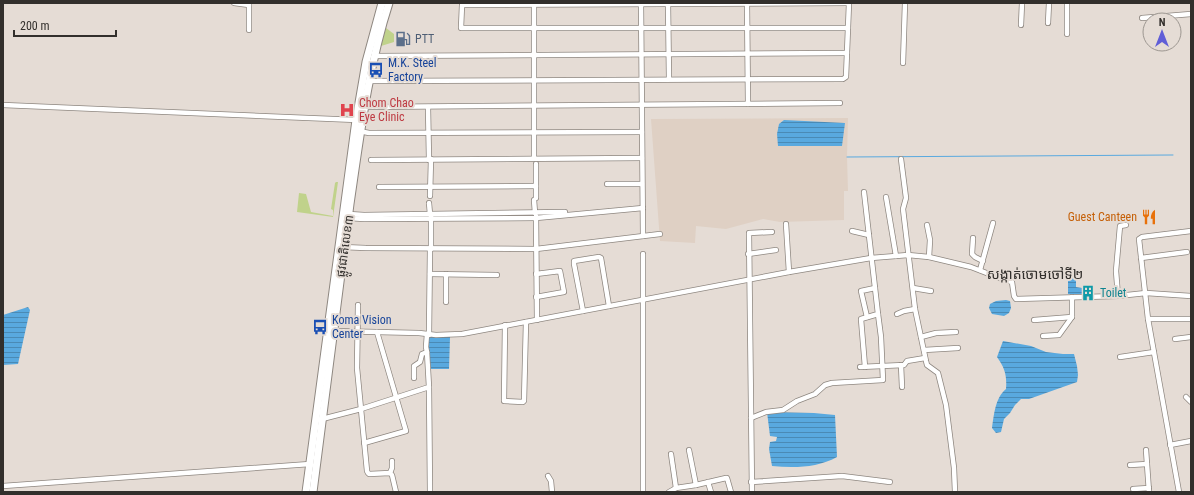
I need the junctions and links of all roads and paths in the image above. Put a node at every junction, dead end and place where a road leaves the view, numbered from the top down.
1 (234, 3) edge
2 (382, 3) edge
3 (389, 3) edge
4 (641, 3) edge
5 (668, 3) edge
6 (747, 3) edge
7 (849, 3) edge
8 (905, 3) edge
9 (1022, 3) edge
10 (1049, 3) edge
11 (1067, 3) edge
12 (249, 4) edge
13 (534, 4) edge
14 (1048, 23) dead end
15 (1021, 26) dead end
16 (534, 28) junction
17 (641, 28) junction
18 (668, 28) junction
19 (748, 28) junction
20 (848, 28) junction
21 (249, 30) dead end
22 (1067, 34) dead end
23 (847, 53) junction
24 (534, 54) junction
25 (748, 54) junction
26 (641, 55) junction
27 (668, 55) junction
28 (374, 56) junction
29 (902, 63) dead end
30 (748, 79) junction
31 (642, 80) junction
32 (669, 80) junction
33 (369, 81) junction
34 (534, 81) junction
35 (748, 104) junction
36 (840, 104) dead end
37 (3, 105) edge
38 (641, 105) junction
39 (534, 106) junction
40 (364, 107) junction
41 (428, 107) junction
42 (359, 120) junction
43 (358, 131) junction
44 (534, 132) junction
45 (642, 132) junction
46 (428, 133) junction
47 (534, 158) junction
48 (642, 158) junction
49 (901, 159) dead end
50 (371, 160) dead end
51 (430, 160) junction
52 (536, 164) dead end
53 (606, 184) dead end
54 (642, 184) junction
55 (536, 186) junction
56 (379, 187) dead end
57 (430, 188) junction
58 (864, 192) dead end
59 (430, 196) dead end
60 (886, 197) dead end
61 (430, 203) dead end
62 (643, 208) junction
63 (535, 215) junction
64 (349, 216) junction
65 (429, 216) junction
66 (993, 223) dead end
67 (786, 224) dead end
68 (927, 225) dead end
69 (1126, 225) dead end
70 (852, 231) dead end
71 (1191, 231) edge
72 (772, 232) dead end
73 (660, 234) dead end
74 (869, 235) junction
75 (643, 236) junction
76 (973, 238) dead end
77 (341, 247) junction
78 (430, 249) junction
79 (535, 249) junction
80 (776, 250) dead end
81 (1187, 252) dead end
82 (642, 254) dead end
83 (748, 254) junction
84 (908, 255) junction
85 (896, 256) junction
86 (929, 257) junction
87 (871, 258) junction
88 (1141, 258) junction
89 (983, 261) junction
90 (980, 270) junction
91 (789, 272) junction
92 (430, 274) junction
93 (446, 274) junction
94 (536, 274) junction
95 (497, 275) dead end
96 (749, 280) junction
97 (875, 288) junction
98 (913, 288) junction
99 (931, 291) dead end
100 (1146, 293) junction
101 (1118, 296) junction
102 (1191, 296) edge
103 (536, 297) junction
104 (1072, 297) junction
105 (642, 299) junction
106 (446, 302) dead end
107 (358, 305) dead end
108 (609, 306) junction
109 (915, 309) junction
110 (583, 311) junction
111 (878, 314) junction
112 (897, 314) dead end
113 (867, 317) junction
114 (1072, 318) junction
115 (1148, 319) junction
116 (1191, 319) edge
117 (537, 320) junction
118 (1034, 320) dead end
119 (526, 322) junction
120 (505, 325) junction
121 (334, 331) junction
122 (356, 332) junction
123 (377, 332) junction
124 (956, 332) dead end
125 (428, 334) junction
126 (1044, 336) dead end
127 (921, 337) junction
128 (1191, 337) edge
129 (1175, 339) dead end
130 (958, 348) dead end
131 (924, 350) junction
132 (427, 352) junction
133 (1154, 352) junction
134 (1120, 357) dead end
135 (925, 358) junction
136 (901, 365) junction
137 (882, 366) junction
138 (414, 378) dead end
139 (902, 387) dead end
140 (429, 388) junction
141 (397, 397) junction
142 (1186, 397) dead end
143 (1191, 402) edge
144 (361, 409) junction
145 (751, 418) junction
146 (322, 419) junction
147 (1191, 440) edge
148 (364, 443) junction
149 (1170, 445) junction
150 (690, 450) dead end
151 (1146, 450) dead end
152 (671, 454) dead end
153 (392, 461) dead end
154 (310, 464) junction
155 (1147, 464) junction
156 (1130, 465) dead end
157 (390, 472) junction
158 (548, 476) dead end
159 (708, 482) junction
160 (751, 482) junction
161 (890, 482) dead end
162 (696, 485) junction
163 (3, 486) edge
164 (676, 488) junction
165 (1132, 489) dead end
166 (1149, 490) edge
167 (306, 492) edge
168 (313, 492) edge
169 (396, 492) edge
170 (430, 492) edge
171 (552, 492) edge
172 (643, 492) edge
173 (669, 492) edge
174 (711, 492) edge
175 (730, 492) edge
176 (752, 492) edge
177 (955, 492) edge
178 (1179, 492) edge

1 - 12 street
2 - 42 highway, ផ្លូវជាតិលេខ៣
3 - 28 highway, ផ្លូវជាតិលេខ៣
4 - 5 street
4 - 13 street
4 - 17 street
5 - 6 street
5 - 18 street
6 - 7 street
6 - 19 street
7 - 20 street
8 - 29 street
9 - 15 street
10 - 14 street
11 - 22 street
12 - 21 street
13 - 16 street
13 - 16 street
16 - 17 street
16 - 24 street
17 - 18 street
17 - 26 street
18 - 19 street
18 - 27 street
19 - 20 street
19 - 25 street
20 - 23 street
23 - 25 street
23 - 30 street
24 - 26 street
24 - 28 street
24 - 34 street
25 - 27 street
25 - 30 street
26 - 27 street
26 - 31 street
27 - 32 street
28 - 33 highway, ផ្លូវជាតិលេខ៣
30 - 32 street
30 - 35 street
31 - 32 street
31 - 34 street
31 - 38 street
33 - 34 street
33 - 40 highway, ផ្លូវជាតិលេខ៣
34 - 39 street
35 - 36 street
35 - 38 street
37 - 42 street
38 - 39 street
38 - 45 street
39 - 41 street
39 - 44 street
40 - 41 street
40 - 42 highway, ផ្លូវជាតិលេខ៣
41 - 46 street
42 - 43 highway, ផ្លូវជាតិលេខ៣
43 - 46 street
43 - 64 highway, ផ្លូវជាតិលេខ៣
43 - 77 highway, ផ្លូវជាតិលេខ៣
44 - 45 street
44 - 46 street
44 - 47 street
45 - 48 street
46 - 51 street
47 - 48 street
47 - 51 street
48 - 54 street
49 - 84 street
50 - 51 street
51 - 57 street
52 - 55 street
53 - 54 street
54 - 62 street
55 - 57 street
55 - 63 street
56 - 57 street
57 - 59 street
58 - 74 street
60 - 85 street
61 - 65 street
62 - 63 street
62 - 75 street
63 - 65 street
63 - 79 street
64 - 65 street
64 - 77 highway, ផ្លូវជាតិលេខ៣
65 - 78 street
66 - 89 street
67 - 91 street
68 - 86 street
69 - 101 street
70 - 74 street
71 - 88 street
72 - 83 street
73 - 75 street
74 - 87 street
75 - 79 street
76 - 89 street
77 - 78 street
77 - 121 highway, ផ្លូវជាតិលេខ៣
77 - 154 highway, ផ្លូវជាតិលេខ៣
78 - 79 street
78 - 92 street
79 - 94 street
80 - 83 street
81 - 88 street
82 - 105 street
83 - 96 street
84 - 85 street
84 - 86 street
84 - 98 street
85 - 87 street
86 - 90 street
87 - 91 street
87 - 97 street
88 - 100 street
89 - 90 street
90 - 104 street
91 - 96 street
92 - 93 street
92 - 125 street
93 - 95 street
93 - 106 street
94 - 103 street
94 - 103 street
96 - 105 street
96 - 145 street
97 - 111 street
97 - 113 street
98 - 99 street
98 - 109 street
100 - 101 street
100 - 102 street
100 - 115 street
101 - 104 street
103 - 117 street
104 - 114 street
105 - 108 street
105 - 172 street
107 - 122 street
108 - 110 street
108 - 110 street
109 - 112 street
109 - 127 street
110 - 117 street
111 - 113 street
111 - 137 street
113 - 137 street
114 - 118 street
114 - 126 street
115 - 116 street
115 - 133 street
117 - 119 street
119 - 120 street
119 - 120 street
120 - 125 street
121 - 122 street
121 - 146 highway, ផ្លូវជាតិលេខ៣
122 - 123 street
122 - 144 street
123 - 125 street
123 - 141 street
124 - 127 street
125 - 132 street
127 - 131 street
128 - 129 street
130 - 131 street
131 - 135 street
132 - 138 street
132 - 140 street
133 - 134 street
133 - 149 street
135 - 136 street
135 - 177 street
136 - 137 street
136 - 139 street
137 - 145 street
140 - 141 street
140 - 170 street
141 - 144 street
141 - 148 street
142 - 143 street
144 - 146 street
144 - 148 street
145 - 160 street
146 - 168 highway, ផ្លូវជាតិលេខ៣
147 - 149 street
148 - 157 street
149 - 178 street
150 - 162 street
151 - 155 street
152 - 164 street
153 - 157 street
154 - 163 street
154 - 167 highway, ផ្លូវជាតិលេខ៣
155 - 156 street
155 - 166 street
157 - 169 street
158 - 171 street
159 - 162 street
159 - 174 street
159 - 175 street
160 - 161 street
160 - 176 street
162 - 164 street
164 - 173 street
165 - 166 street

